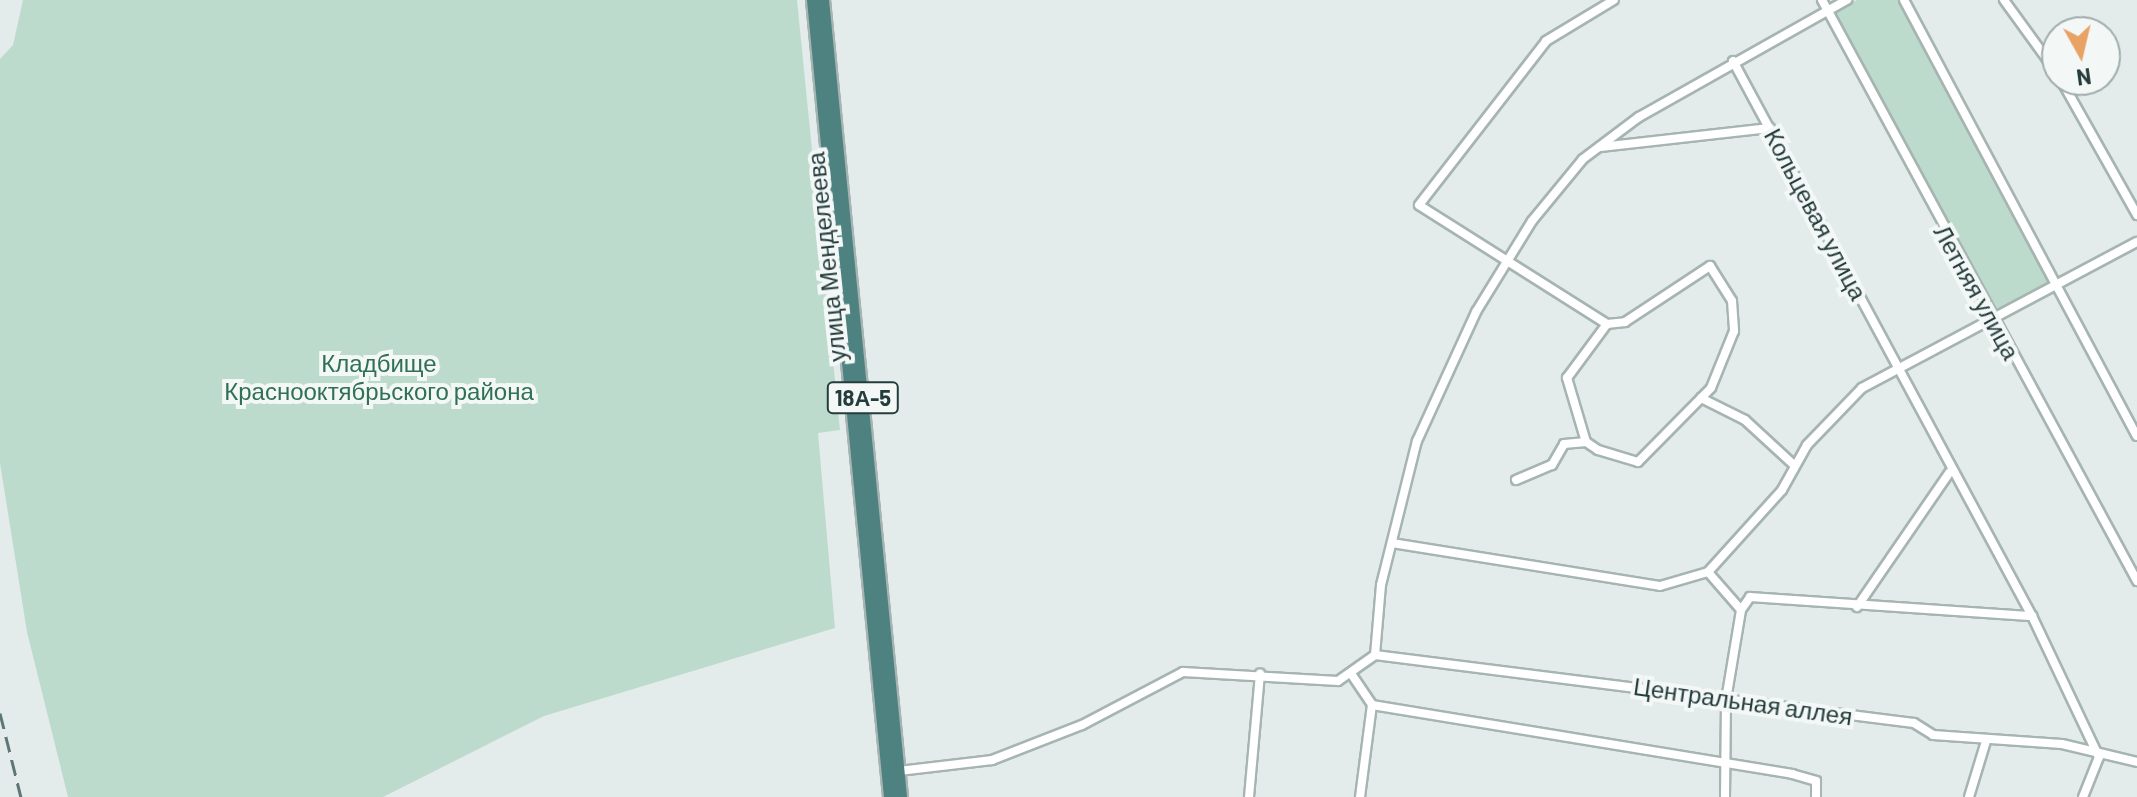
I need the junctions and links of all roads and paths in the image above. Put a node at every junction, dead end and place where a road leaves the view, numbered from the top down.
1 (813, 0) edge
2 (823, 0) edge
3 (1614, 0) edge
4 (1822, 0) edge
5 (1847, 0) edge
6 (1904, 0) edge
7 (2004, 0) edge
8 (1827, 11) junction
9 (2041, 51) edge
10 (1733, 61) junction
11 (2070, 96) edge
12 (1770, 128) junction
13 (1598, 148) junction
14 (2137, 215) edge
15 (2137, 242) edge
16 (1507, 263) junction
17 (2055, 285) junction
18 (1992, 319) junction
19 (1607, 324) junction
20 (1897, 367) junction
21 (1701, 398) junction
22 (2137, 436) edge
23 (1586, 442) junction
24 (1794, 465) junction
25 (1949, 473) junction
26 (1516, 480) dead end
27 (1392, 543) junction
28 (1708, 572) junction
29 (2137, 581) edge
30 (1857, 607) junction
31 (1741, 610) junction
32 (2032, 616) junction
33 (1375, 655) junction
34 (1260, 673) junction
35 (1352, 675) junction
36 (1726, 700) junction
37 (1372, 705) junction
38 (1986, 741) junction
39 (2099, 757) junction
40 (1726, 762) junction
41 (2137, 762) edge
42 (899, 771) junction
43 (890, 797) edge
44 (901, 797) edge
45 (1249, 797) edge
46 (1360, 797) edge
47 (1725, 797) edge
48 (1816, 797) edge
49 (1969, 797) edge
50 (2083, 797) edge

1 - 43 highway, улица Менделеева / 18А-5
2 - 42 highway, улица Менделеева / 18А-5
3 - 16 street
4 - 8 street, Летняя улица
5 - 8 street
6 - 17 street
7 - 9 street
8 - 10 street
8 - 18 street, Летняя улица
10 - 12 street, Кольцевая улица
10 - 13 street
11 - 14 street
12 - 13 street
12 - 20 street, Кольцевая улица
13 - 16 street
15 - 17 street
16 - 19 street
16 - 27 street
17 - 18 street
17 - 22 street
18 - 20 street
18 - 29 street, Летняя улица
19 - 21 street
19 - 23 street
20 - 24 street
20 - 25 street, Кольцевая улица
21 - 23 street
21 - 24 street
23 - 26 street
24 - 28 street
25 - 30 street
25 - 32 street, Кольцевая улица
27 - 28 street
27 - 33 street
28 - 31 street
30 - 31 street
30 - 32 street
31 - 36 street
32 - 39 street, Кольцевая улица
33 - 35 street
33 - 36 street, Центральная аллея
34 - 35 street
34 - 42 street
34 - 45 street
35 - 37 street
36 - 38 street, Центральная аллея
36 - 40 street
37 - 40 street
37 - 46 street
38 - 39 street, Центральная аллея
38 - 49 street
39 - 41 street, Центральная аллея
39 - 50 street
40 - 47 street
40 - 48 street
42 - 44 highway, улица Менделеева / 18А-5

